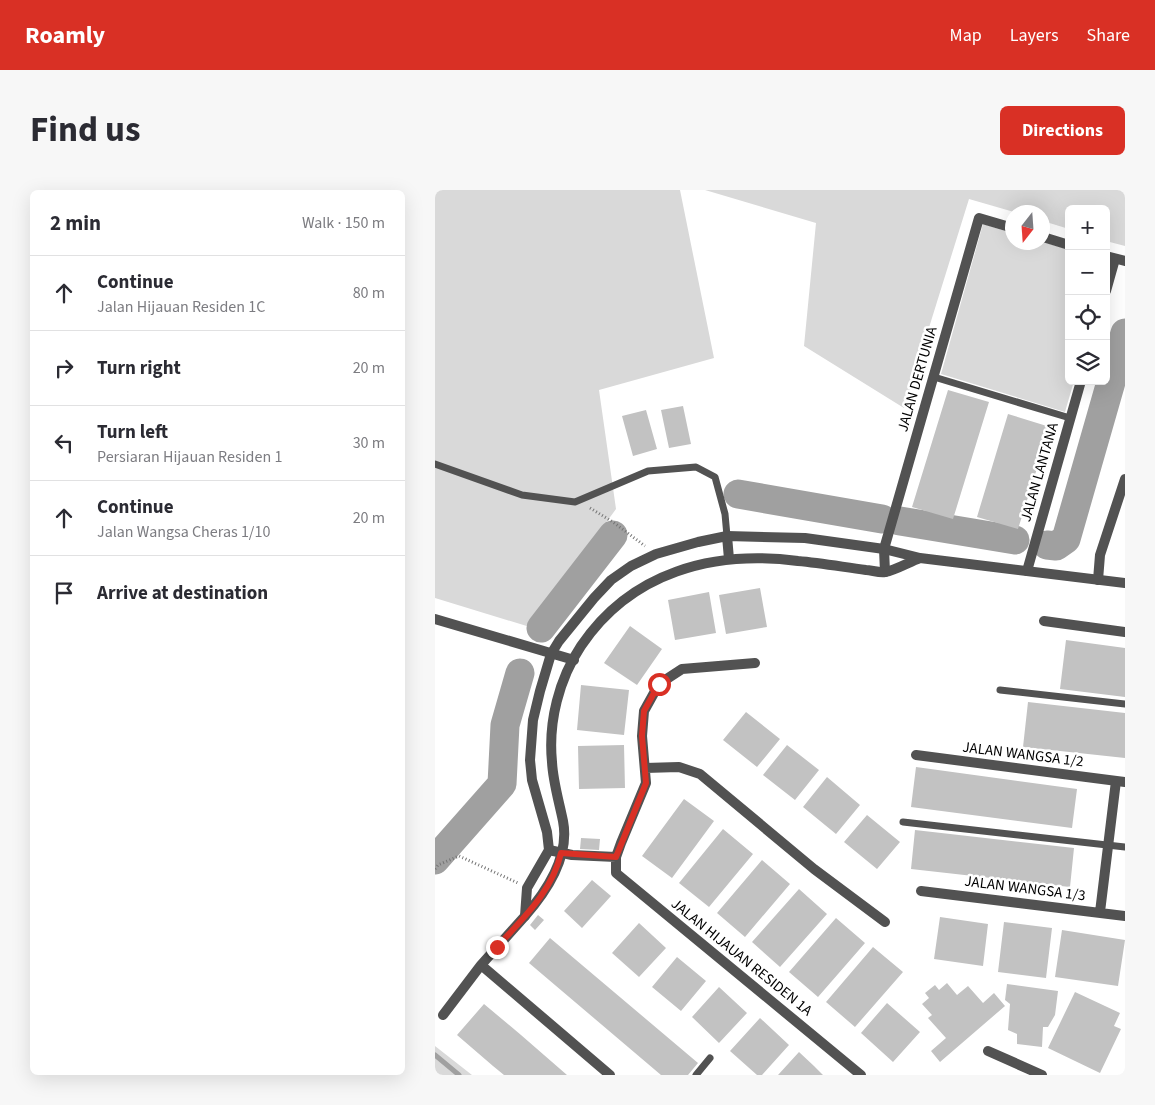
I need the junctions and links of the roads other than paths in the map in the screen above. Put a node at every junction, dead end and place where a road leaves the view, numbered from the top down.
1 (1005, 226) edge
2 (1050, 239) edge
3 (1065, 244) edge
4 (1116, 259) edge
5 (1110, 278) edge
6 (934, 376) junction
7 (1080, 385) edge
8 (1070, 418) junction
9 (435, 464) edge
10 (1125, 479) edge
11 (727, 536) junction
12 (884, 549) junction
13 (920, 558) junction
14 (729, 559) junction
15 (1027, 571) junction
16 (885, 572) junction
17 (1098, 580) junction
18 (1125, 583) edge
19 (435, 619) edge
20 (1044, 621) dead end
21 (1125, 632) edge
22 (551, 654) junction
23 (574, 660) junction
24 (755, 663) dead end
25 (1000, 690) dead end
26 (1125, 704) edge
27 (917, 755) dead end
28 (645, 768) junction
29 (1121, 781) edge
30 (903, 822) dead end
31 (1108, 845) junction
32 (1125, 847) edge
33 (549, 850) junction
34 (561, 853) junction
35 (616, 857) junction
36 (921, 891) dead end
37 (1099, 912) junction
38 (525, 916) junction
39 (1125, 916) edge
40 (885, 922) dead end
41 (481, 965) junction
42 (443, 1015) dead end
43 (988, 1050) dead end
44 (710, 1058) dead end
45 (610, 1075) edge
46 (696, 1075) edge
47 (861, 1075) edge
48 (1042, 1075) edge

1 - 6 street, JALAN DERTUNIA
2 - 3 street
4 - 5 street
6 - 8 lane
6 - 12 street, JALAN DERTUNIA
7 - 8 street, JALAN LANTANA
8 - 15 street, JALAN LANTANA
9 - 11 lane
10 - 17 street
11 - 12 street
11 - 14 street
11 - 22 street
12 - 13 street
12 - 16 street, JALAN DERTUNIA
13 - 15 street
13 - 16 street
14 - 16 street
14 - 23 street
15 - 17 street
17 - 18 street
19 - 22 street
20 - 21 street
22 - 23 street
22 - 33 street
23 - 34 street
24 - 28 street
25 - 26 lane
27 - 29 street, JALAN WANGSA 1/2
28 - 35 street
28 - 40 street
29 - 31 street
30 - 31 lane
31 - 32 lane
31 - 37 street
33 - 34 street
33 - 38 street
34 - 35 street
34 - 38 street
35 - 47 street, JALAN HIJAUAN RESIDEN 1A
36 - 37 street, JALAN WANGSA 1/3
37 - 39 street, JALAN WANGSA 1/3
38 - 41 street
41 - 42 street
41 - 45 street
43 - 48 street
44 - 46 lane

